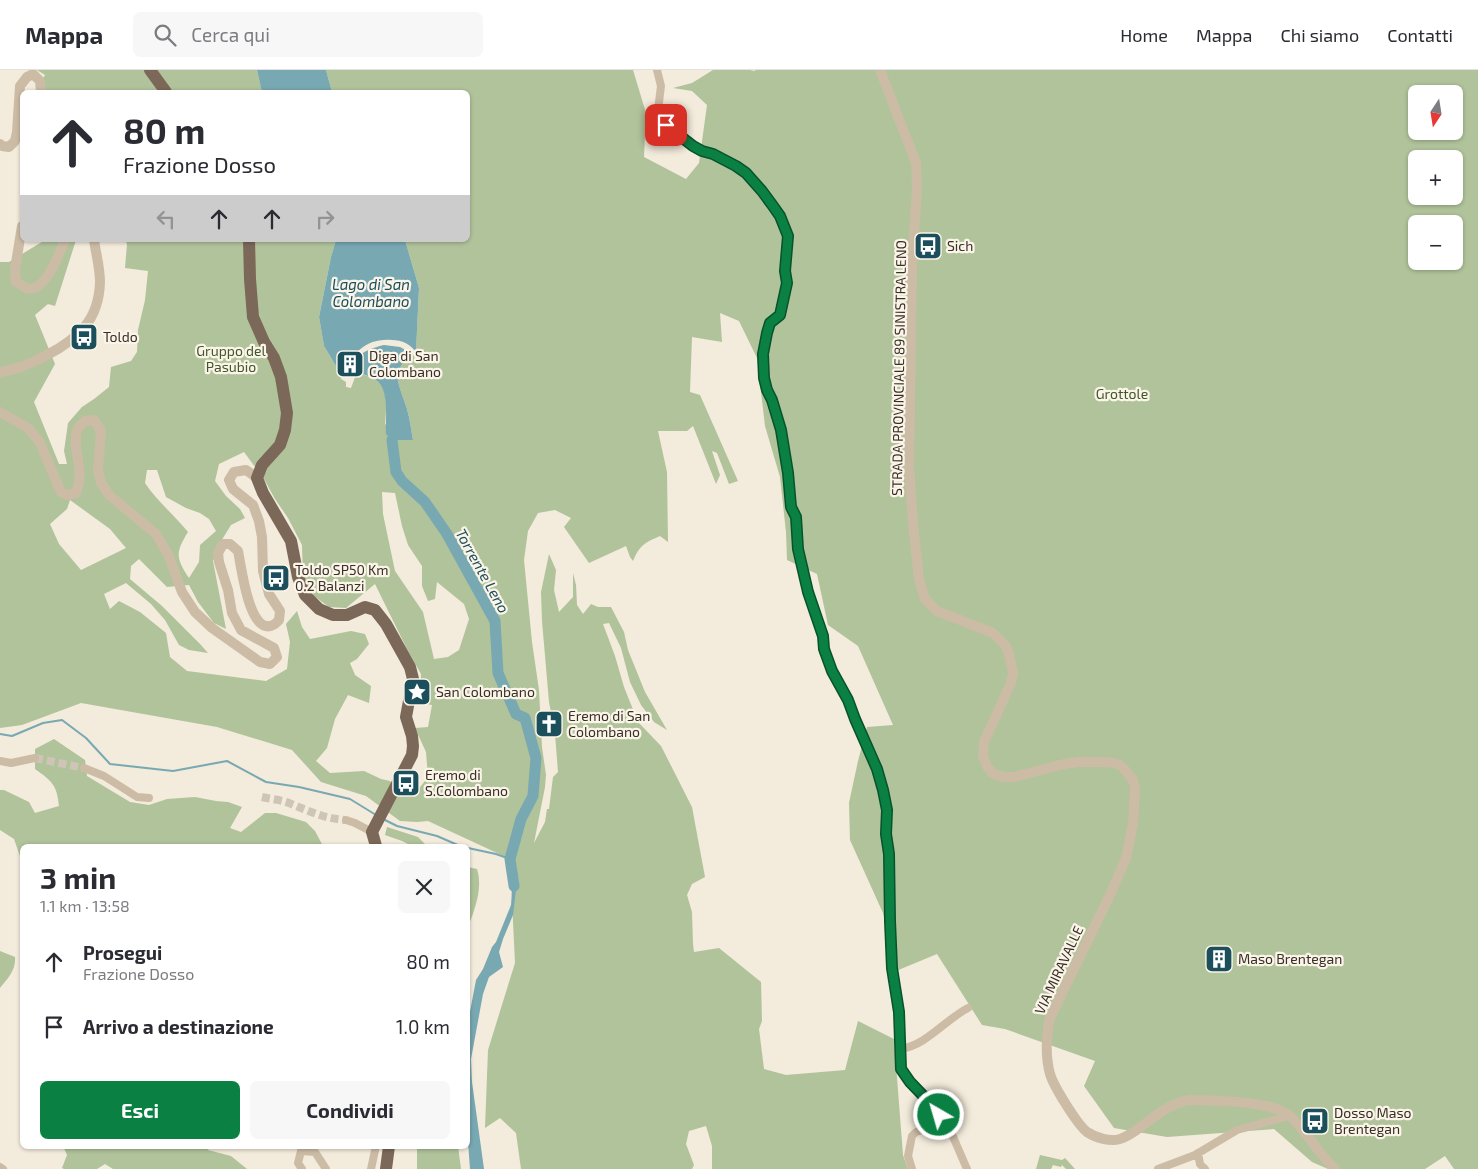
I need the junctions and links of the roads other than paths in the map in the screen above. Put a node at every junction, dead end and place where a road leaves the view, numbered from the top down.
1 (150, 70) edge
2 (658, 70) edge
3 (880, 70) edge
4 (41, 90) edge
5 (165, 90) edge
6 (0, 144) edge
7 (20, 239) edge
8 (64, 242) edge
9 (94, 242) edge
10 (249, 242) edge
11 (0, 372) edge
12 (0, 412) edge
13 (257, 478) junction
14 (35, 758) tunnel mouth
15 (0, 761) edge
16 (84, 768) tunnel mouth
17 (149, 798) dead end
18 (346, 820) tunnel mouth
19 (373, 829) junction
20 (376, 844) edge
21 (1126, 858) joint
22 (968, 1008) dead end
23 (900, 1047) junction
24 (1289, 1116) junction
25 (939, 1121) junction
26 (375, 1149) edge
27 (389, 1149) edge
28 (1198, 1153) junction
29 (302, 1169) edge
30 (326, 1169) edge
31 (371, 1169) edge
32 (386, 1169) edge
33 (912, 1169) edge
34 (967, 1169) edge
35 (1158, 1169) edge
36 (1206, 1169) edge
37 (1335, 1169) edge

1 - 5 main road
2 - 23 street
3 - 21 street, STRADA PROVINCIALE 89 SINISTRA LENO
4 - 6 street
7 - 8 street
9 - 11 street
10 - 13 main road
12 - 13 street
13 - 19 main road
14 - 15 street
16 - 17 street
18 - 19 street
19 - 20 main road
21 - 24 street, VIA MIRAVALLE
22 - 23 street
23 - 25 street
24 - 28 street
24 - 37 street, VIA MIRAVALLE
25 - 33 street
25 - 34 street
26 - 31 street
27 - 32 main road
28 - 35 street
28 - 36 street
29 - 30 street

